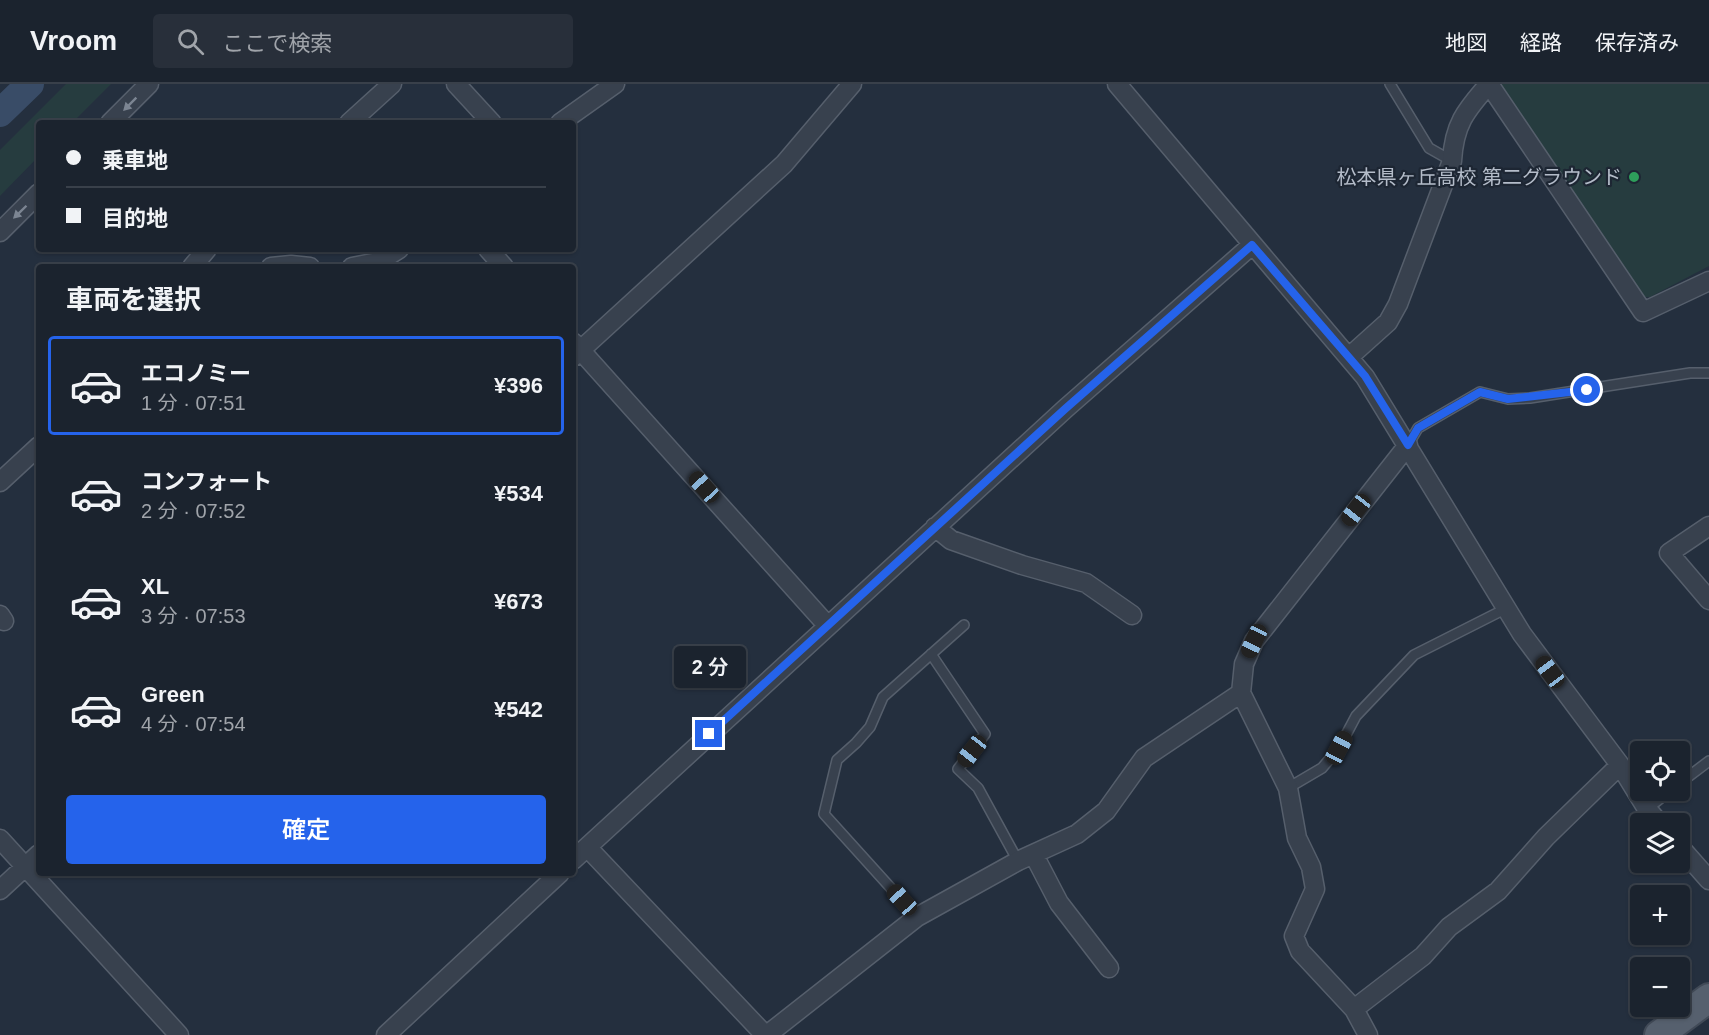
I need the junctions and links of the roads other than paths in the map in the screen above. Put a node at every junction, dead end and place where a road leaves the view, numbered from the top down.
1 (149, 84) edge
2 (392, 84) edge
3 (456, 84) edge
4 (615, 84) edge
5 (852, 84) edge
6 (1118, 84) edge
7 (1390, 84) edge
8 (1489, 84) edge
9 (113, 120) edge
10 (352, 120) edge
11 (489, 120) edge
12 (564, 120) edge
13 (1452, 161) junction
14 (36, 196) edge
15 (0, 232) edge
16 (1252, 245) junction
17 (204, 252) edge
18 (394, 252) edge
19 (491, 252) edge
20 (194, 264) edge
21 (368, 264) edge
22 (501, 264) edge
23 (1709, 281) edge
24 (576, 349) edge
25 (576, 351) edge
26 (1349, 357) junction
27 (1709, 372) edge
28 (1408, 445) junction
29 (36, 449) edge
30 (0, 482) edge
31 (1709, 526) edge
32 (935, 527) junction
33 (1709, 600) edge
34 (1507, 608) junction
35 (1132, 615) dead end
36 (827, 625) junction
37 (964, 626) dead end
38 (931, 654) junction
39 (1241, 693) junction
40 (1709, 761) edge
41 (1620, 765) junction
42 (1690, 775) edge
43 (1288, 788) junction
44 (1657, 801) edge
45 (1647, 809) junction
46 (1650, 813) edge
47 (0, 839) edge
48 (587, 847) junction
49 (36, 857) edge
50 (576, 857) edge
51 (1026, 858) junction
52 (1690, 858) edge
53 (25, 867) junction
54 (557, 876) edge
55 (1709, 880) edge
56 (0, 890) edge
57 (917, 917) junction
58 (1109, 968) dead end
59 (1709, 998) edge
60 (1354, 1009) junction
61 (179, 1035) edge
62 (386, 1035) edge
63 (766, 1035) edge
64 (1368, 1035) edge
65 (1659, 1035) edge

1 -> 9 street
2 - 10 street
3 - 11 street
4 - 12 street
5 - 24 street
6 - 16 street
7 - 13 lane
8 - 13 street
8 - 23 street
13 - 26 street
14 -> 15 street
16 - 26 street
16 - 32 street
17 - 20 street
18 - 21 street
19 - 22 street
25 - 36 street
26 - 28 street
27 - 28 lane
28 - 34 street
28 - 39 street
29 - 30 street
31 - 33 street
32 - 35 street
32 - 36 street
34 - 41 street
34 - 43 lane
36 - 48 street
37 - 38 lane
38 - 51 lane
38 - 57 lane
39 - 43 street
39 - 51 street
40 - 42 lane
41 - 45 street
41 - 60 street
43 - 60 street
44 - 45 lane
45 - 46 street
47 - 53 street
48 - 50 street
48 - 63 street
49 - 53 street
51 - 57 street
51 - 58 street
52 - 55 street
53 - 56 street
53 - 61 street
54 - 62 street
57 - 63 street
59 - 65 main road
60 - 64 street

